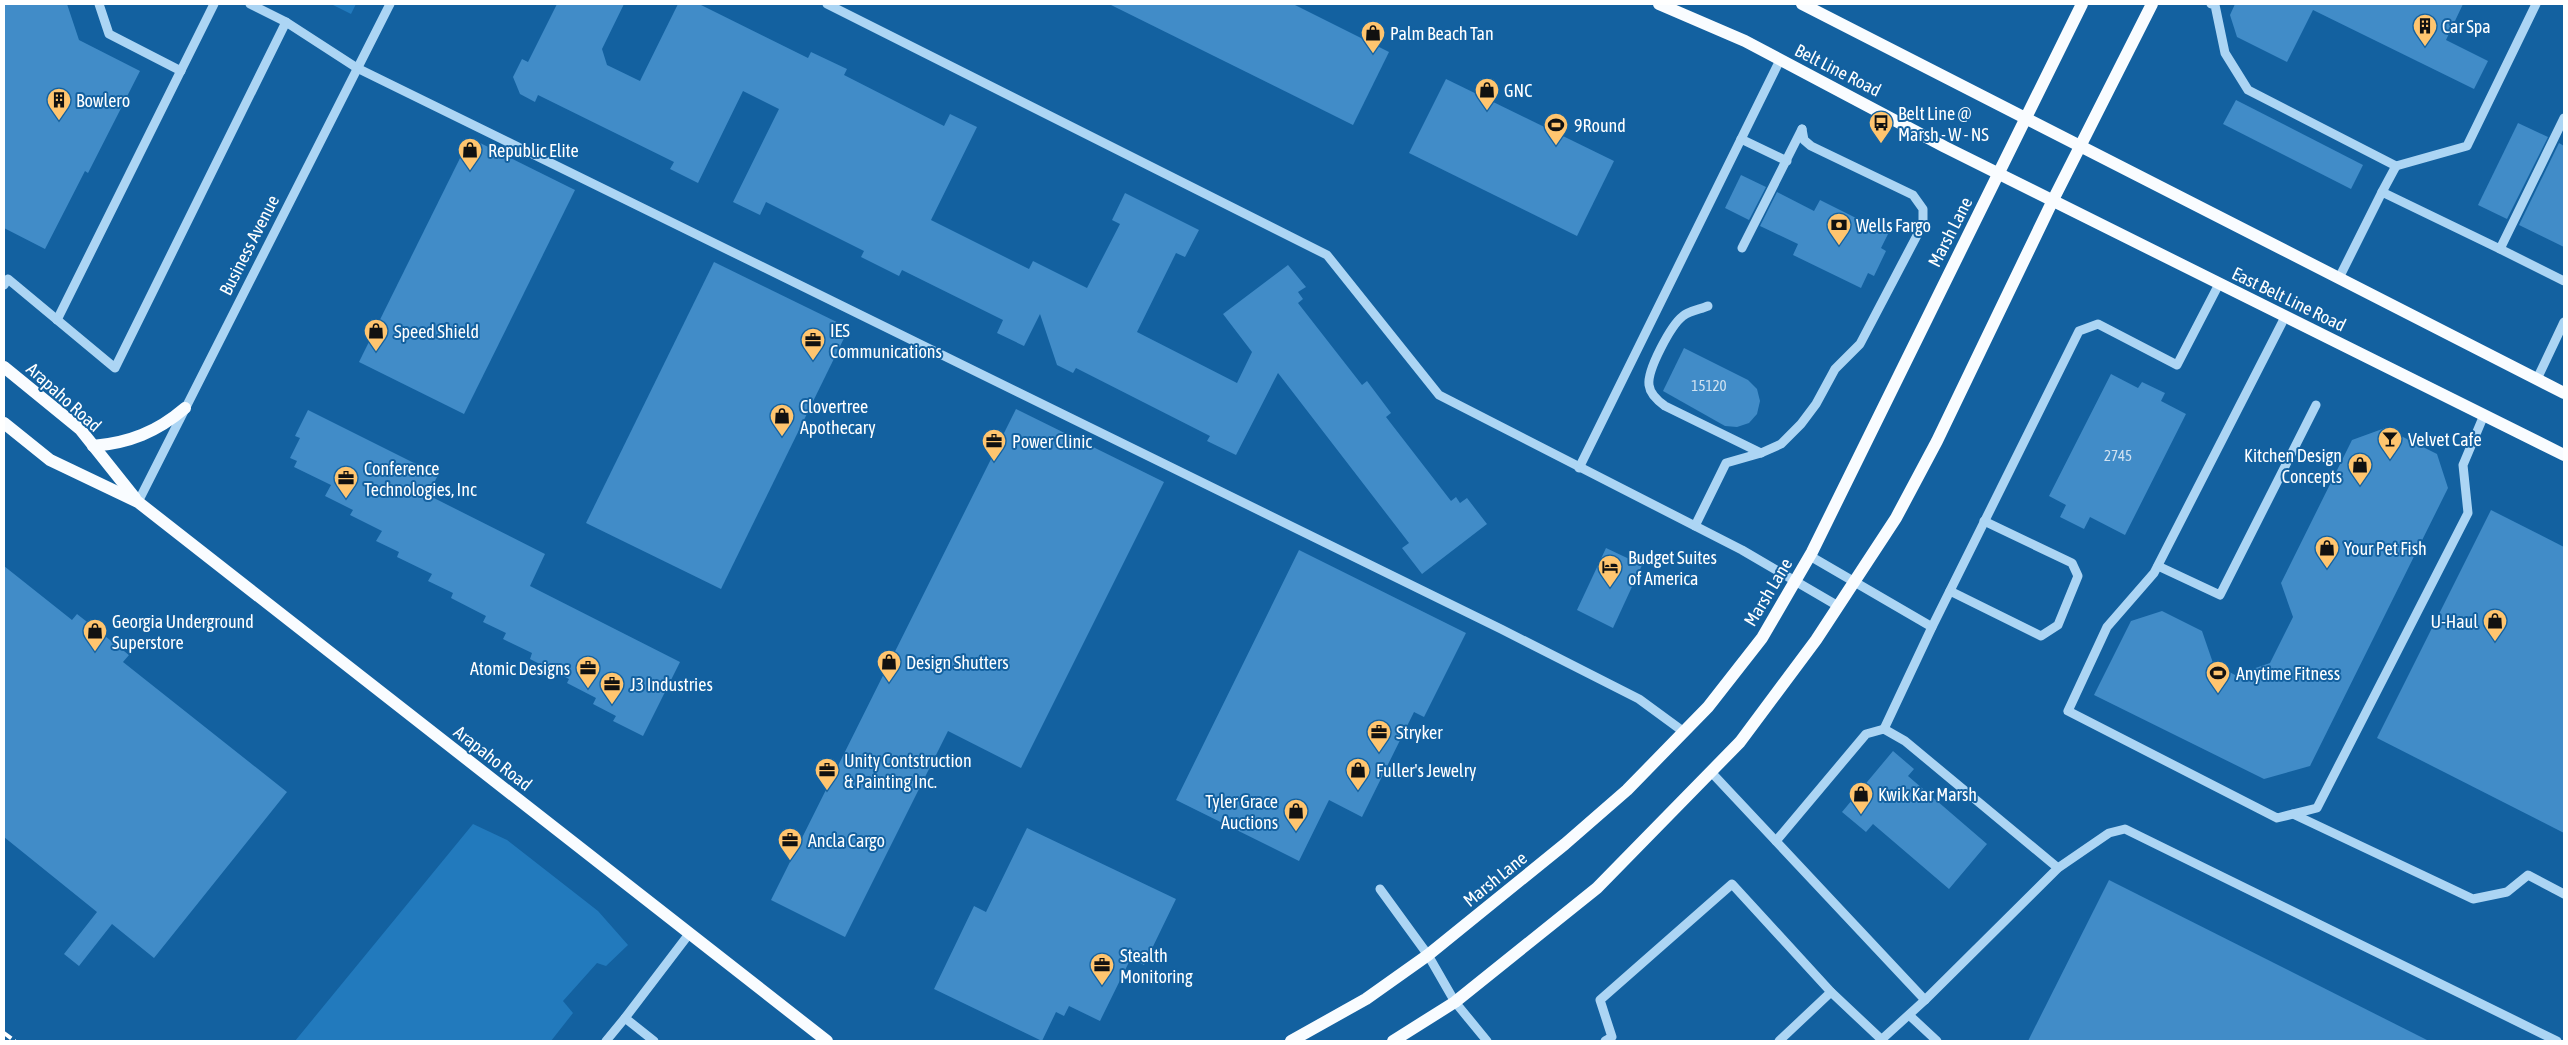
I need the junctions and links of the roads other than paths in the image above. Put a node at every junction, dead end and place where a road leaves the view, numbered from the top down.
1 (99, 4) edge
2 (214, 4) edge
3 (250, 4) edge
4 (390, 4) edge
5 (827, 4) edge
6 (1659, 4) edge
7 (1802, 4) edge
8 (2082, 4) edge
9 (2152, 4) edge
10 (2214, 4) edge
11 (2536, 4) edge
12 (286, 22) junction
13 (1780, 60) junction
14 (357, 68) junction
15 (181, 71) junction
16 (2025, 117) junction
17 (2564, 118) edge
18 (1741, 139) junction
19 (2082, 146) junction
20 (1786, 160) junction
21 (2396, 166) junction
22 (1999, 174) junction
23 (2382, 192) junction
24 (2053, 200) junction
25 (1742, 248) dead end
26 (2500, 249) junction
27 (2339, 278) junction
28 (2564, 281) edge
29 (2219, 284) junction
30 (4, 285) edge
31 (1708, 306) dead end
32 (2285, 317) junction
33 (57, 320) junction
34 (2564, 322) edge
35 (4, 367) edge
36 (2538, 379) junction
37 (2564, 393) edge
38 (2316, 405) dead end
39 (185, 408) junction
40 (2484, 415) junction
41 (4, 423) edge
42 (93, 446) junction
43 (1761, 453) junction
44 (2564, 455) edge
45 (1579, 468) junction
46 (138, 502) junction
47 (1984, 521) junction
48 (1695, 526) junction
49 (1810, 556) junction
50 (2158, 566) junction
51 (1795, 581) junction
52 (1853, 582) junction
53 (1950, 591) junction
54 (1838, 606) junction
55 (1932, 627) junction
56 (1884, 729) junction
57 (1684, 732) junction
58 (1711, 772) junction
59 (2293, 814) junction
60 (1776, 841) junction
61 (2058, 868) junction
62 (1380, 889) dead end
63 (2564, 894) edge
64 (690, 934) junction
65 (1428, 956) junction
66 (1831, 992) junction
67 (1925, 1000) junction
68 (1455, 1002) junction
69 (1909, 1015) junction
70 (625, 1018) junction
71 (1611, 1040) edge
72 (606, 1041) edge
73 (654, 1041) edge
74 (828, 1041) edge
75 (1290, 1041) edge
76 (1393, 1041) edge
77 (1487, 1041) edge
78 (1779, 1041) edge
79 (1881, 1041) edge
80 (1937, 1041) edge
81 (2558, 1041) edge

1 - 15 street
2 - 15 street
3 - 12 street
4 - 14 street, Business Avenue
5 - 45 street
6 - 13 main road, Belt Line Road
7 - 16 main road
8 - 16 main road, Marsh Lane
9 - 19 main road
10 - 21 street
11 - 21 street
12 - 14 street
12 - 33 street
13 - 18 street
13 - 22 main road, Belt Line Road
14 - 39 street, Business Avenue
14 - 57 street
15 - 33 street
16 - 19 main road
16 - 22 main road, Marsh Lane
17 - 26 street
18 - 20 street
18 - 45 street
19 - 24 main road
19 - 27 main road
20 - 25 street
20 - 43 street
21 - 23 street
22 - 24 main road, East Belt Line Road
22 - 49 main road, Marsh Lane
23 - 26 street
23 - 27 street
24 - 29 main road, East Belt Line Road
24 - 52 main road
26 - 28 street
27 - 36 main road
29 - 32 main road, East Belt Line Road
29 - 47 street
30 - 33 street
31 - 43 street
32 - 40 main road, East Belt Line Road
32 - 50 street
34 - 36 street
35 - 42 main road, Arapaho Road
36 - 37 main road
38 - 50 street
39 - 42 main road
39 - 46 street, Business Avenue
40 - 44 main road, East Belt Line Road
40 - 59 street
41 - 46 main road, Arapaho Road
42 - 46 main road, Arapaho Road
43 - 48 street
45 - 48 street
46 - 64 main road, Arapaho Road
47 - 53 street
47 - 53 street
48 - 51 street
49 - 51 main road, Marsh Lane
49 - 52 street
50 - 59 street
51 - 54 street
51 - 57 main road, Marsh Lane
52 - 54 main road
52 - 55 street
53 - 55 street
54 - 58 main road
55 - 56 street
56 - 60 street
56 - 61 street
57 - 65 main road, Marsh Lane
58 - 60 street
58 - 68 main road
59 - 63 street
60 - 67 street
61 - 67 street
61 - 81 street
62 - 65 street
64 - 70 street
64 - 74 main road, Arapaho Road
65 - 68 street
65 - 75 main road, Marsh Lane
66 - 71 street
66 - 78 street
66 - 79 street
67 - 69 street
68 - 76 main road
68 - 77 street
69 - 79 street
69 - 80 street
70 - 72 street
70 - 73 street

